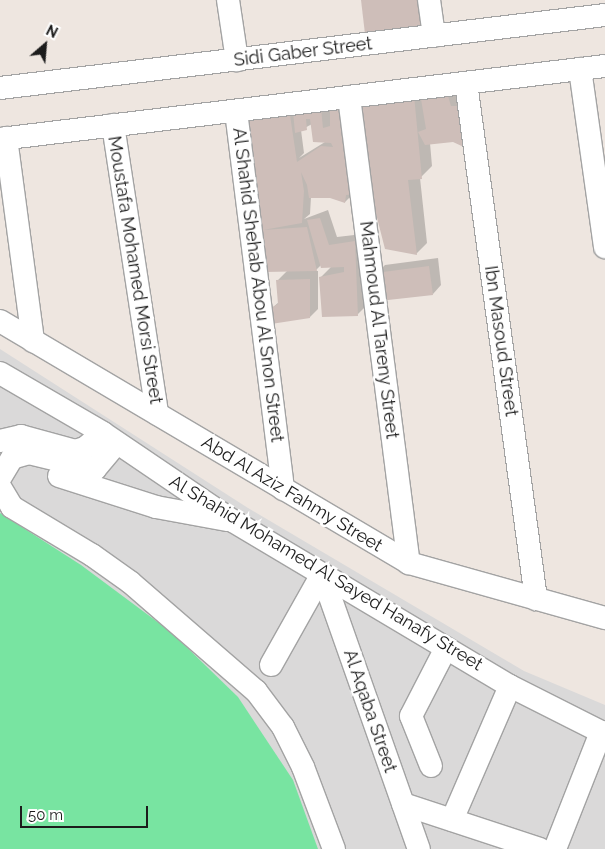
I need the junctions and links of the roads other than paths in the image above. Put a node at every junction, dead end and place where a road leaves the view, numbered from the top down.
1 (228, 0) edge
2 (429, 0) edge
3 (605, 15) edge
4 (434, 36) junction
5 (237, 60) junction
6 (605, 66) edge
7 (580, 69) junction
8 (466, 83) junction
9 (0, 88) edge
10 (349, 97) junction
11 (236, 111) junction
12 (113, 125) junction
13 (3, 138) edge
14 (605, 247) edge
15 (0, 321) edge
16 (33, 341) junction
17 (0, 373) edge
18 (157, 414) junction
19 (110, 438) junction
20 (0, 441) edge
21 (59, 476) dead end
22 (0, 478) edge
23 (0, 487) edge
24 (283, 489) junction
25 (233, 521) junction
26 (409, 563) junction
27 (322, 574) junction
28 (536, 599) junction
29 (605, 618) edge
30 (446, 648) junction
31 (271, 665) dead end
32 (510, 686) junction
33 (603, 733) edge
34 (431, 766) dead end
35 (403, 804) junction
36 (452, 820) junction
37 (334, 849) edge
38 (419, 849) edge
39 (540, 849) edge
40 (555, 849) edge

1 - 5 street
2 - 4 street
3 - 4 street, Sidi Gaber Street
4 - 5 street, Sidi Gaber Street
5 - 9 street, Sidi Gaber Street
6 - 7 street
7 - 8 street
7 - 14 street
8 - 10 street
8 - 28 street, Ibn Masoud Street
10 - 11 street
10 - 26 street, Mahmoud Al Tareny Street
11 - 12 street
11 - 24 street, Al Shahid Shehab Abou Al Snon Street
12 - 13 street
12 - 18 street, Moustafa Mohamed Morsi Street
13 - 16 street
15 - 16 street, Abd Al Aziz Fahmy Street
16 - 18 street, Abd Al Aziz Fahmy Street
17 - 19 street, Al Shahid Mohamed Al Sayed Hanafy Street
18 - 24 street, Abd Al Aziz Fahmy Street
19 - 20 street
19 - 22 street
19 - 25 street, Al Shahid Mohamed Al Sayed Hanafy Street
21 - 25 street
23 - 37 street
24 - 26 street, Abd Al Aziz Fahmy Street
25 - 27 street, Al Shahid Mohamed Al Sayed Hanafy Street
26 - 28 street, Abd Al Aziz Fahmy Street
27 - 30 street, Al Shahid Mohamed Al Sayed Hanafy Street
27 - 31 street
27 - 35 street, Al Aqaba Street
28 - 29 street, Abd Al Aziz Fahmy Street
30 - 32 street, Al Shahid Mohamed Al Sayed Hanafy Street
30 - 34 street
32 - 33 street, Al Shahid Mohamed Al Sayed Hanafy Street
32 - 36 street
33 - 40 street
35 - 36 street
35 - 38 street, Al Aqaba Street
36 - 39 street

